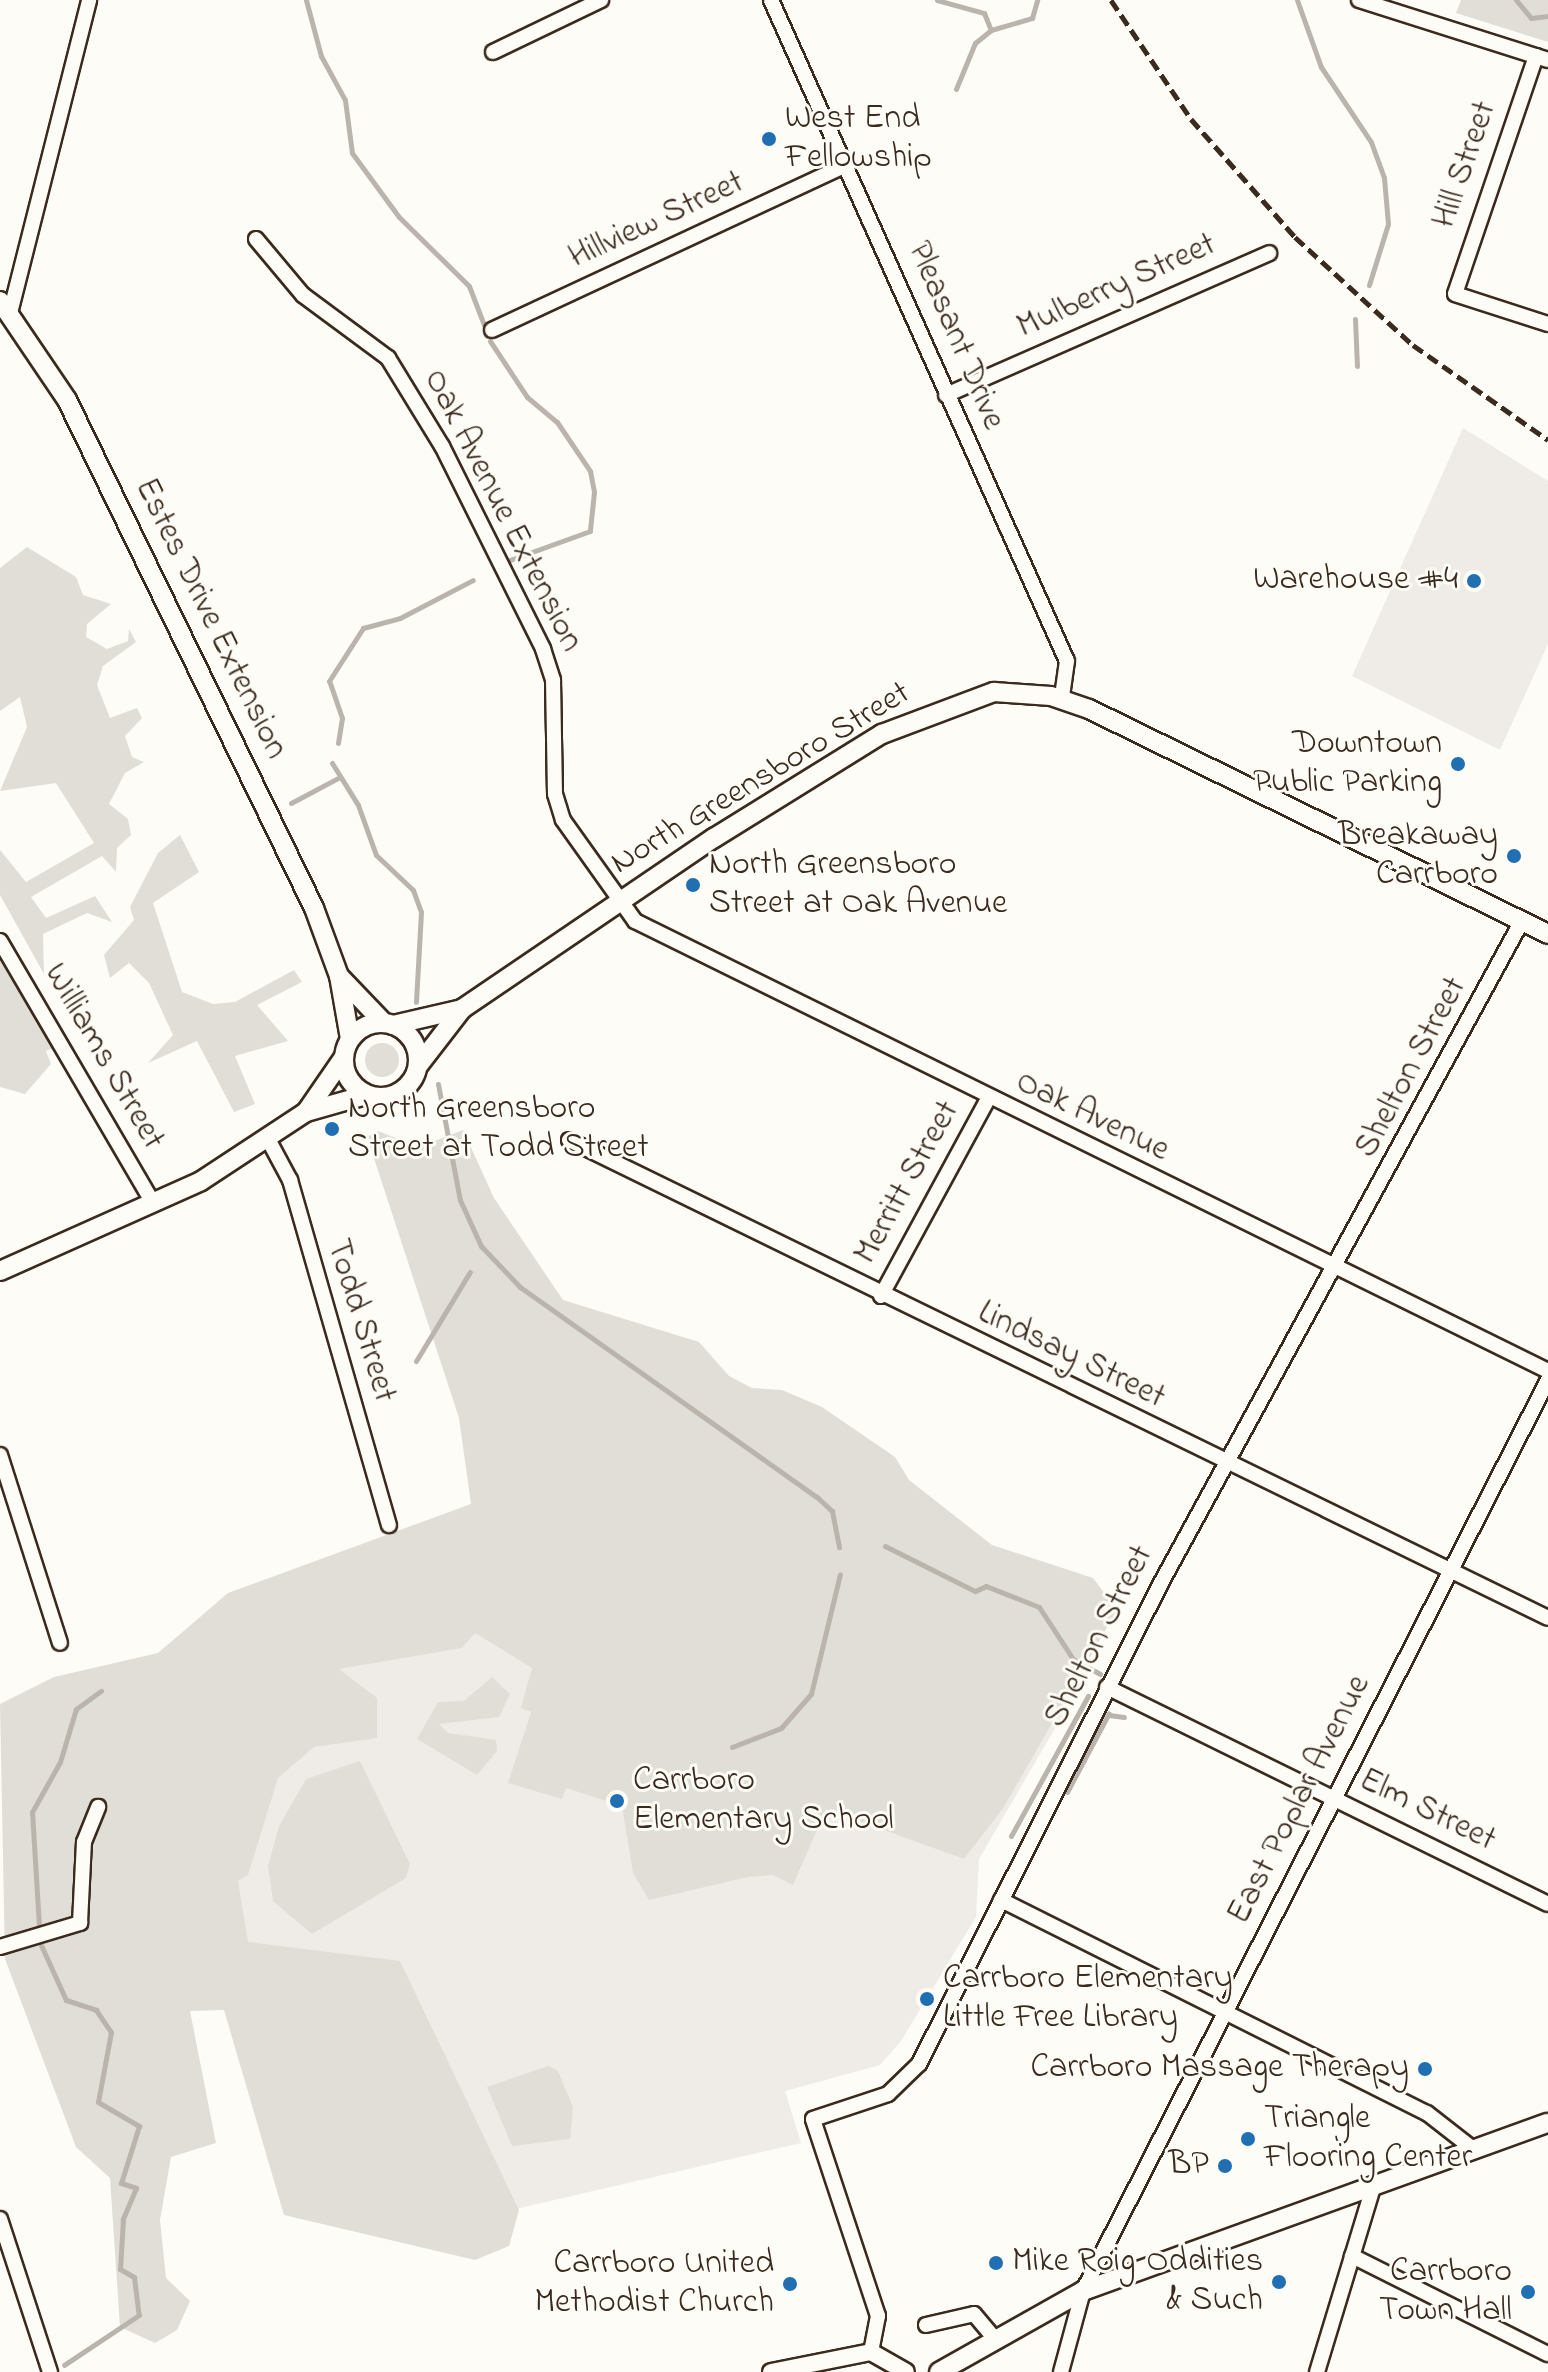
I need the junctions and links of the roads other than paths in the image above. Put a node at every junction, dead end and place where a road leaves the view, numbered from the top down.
1 (89, 0) edge
2 (601, 0) edge
3 (771, 0) edge
4 (1359, 0) edge
5 (493, 52) dead end
6 (1542, 58) edge
7 (846, 165) junction
8 (256, 239) dead end
9 (1269, 253) dead end
10 (5, 307) edge
11 (1548, 324) edge
12 (492, 330) dead end
13 (946, 395) junction
14 (1062, 698) junction
15 (619, 903) junction
16 (1522, 921) junction
17 (1548, 934) edge
18 (0, 941) edge
19 (339, 976) junction
20 (462, 1009) junction
21 (388, 1024) junction
22 (347, 1048) junction
23 (418, 1066) junction
24 (366, 1095) junction
25 (988, 1099) junction
26 (306, 1112) junction
27 (268, 1139) junction
28 (569, 1140) dead end
29 (153, 1203) junction
30 (1335, 1270) junction
31 (0, 1271) edge
32 (881, 1296) junction
33 (1548, 1371) edge
34 (1548, 1380) edge
35 (0, 1455) edge
36 (1224, 1464) junction
37 (389, 1525) dead end
38 (1448, 1575) junction
39 (1548, 1618) edge
40 (60, 1643) dead end
41 (1107, 1687) junction
42 (1334, 1799) junction
43 (98, 1807) dead end
44 (1001, 1900) junction
45 (1548, 1904) edge
46 (0, 1947) edge
47 (1227, 2009) junction
48 (1548, 2123) edge
49 (1473, 2149) junction
50 (1374, 2184) junction
51 (0, 2219) edge
52 (1352, 2256) junction
53 (1083, 2291) junction
54 (926, 2325) dead end
55 (996, 2340) junction
56 (871, 2352) junction
57 (1548, 2354) edge
58 (50, 2372) edge
59 (771, 2372) edge
60 (906, 2372) edge
61 (939, 2372) edge
62 (1061, 2372) edge
63 (1317, 2372) edge

1 - 10 street
2 - 5 street
3 - 7 street, Pleasant Drive
4 - 6 street
6 - 11 street, Hill Street
7 - 12 street, Hillview Street
7 - 13 street, Pleasant Drive
8 - 15 street, Oak Avenue Extension
9 - 13 street, Mulberry Street
10 - 19 main road, Estes Drive Extension
13 - 14 street, Pleasant Drive
14 - 15 main road, North Greensboro Street
14 - 16 main road, North Greensboro Street
15 - 20 main road, North Greensboro Street
15 - 25 street, Oak Avenue
16 - 17 main road, North Greensboro Street
16 - 30 street, Shelton Street
18 - 29 street, Williams Street
19 - 21 main road, Estes Drive Extension
19 - 22 main road, Estes Drive Extension
20 - 21 main road, North Greensboro Street
20 - 23 main road, North Greensboro Street
21 - 22 main road
21 - 23 main road
22 - 24 main road
22 - 26 main road
23 - 24 main road
24 - 26 main road
25 - 30 street, Oak Avenue
25 - 32 street, Merritt Street
26 - 27 main road
27 - 29 main road
27 - 37 street, Todd Street
28 - 32 street, Lindsay Street
29 - 31 main road
30 - 33 street, Oak Avenue
30 - 36 street, Shelton Street
32 - 36 street, Lindsay Street
34 - 38 street, East Poplar Avenue
35 - 40 street
36 - 38 street, Lindsay Street
36 - 41 street, Shelton Street
38 - 39 street, Lindsay Street
38 - 42 street, East Poplar Avenue
41 - 42 street, Elm Street
41 - 44 street, Shelton Street
42 - 45 street, Elm Street
42 - 47 street, East Poplar Avenue
43 - 46 street
44 - 47 street
44 - 56 street, Shelton Street
47 - 49 street
47 - 53 street, East Poplar Avenue
48 - 49 main road
49 - 50 main road
50 - 52 street
50 - 53 main road
51 - 58 street
52 - 57 street
52 - 63 street
53 - 55 main road
53 - 62 street, East Poplar Avenue
54 - 55 street
55 - 61 main road
56 - 59 street
56 - 60 street

